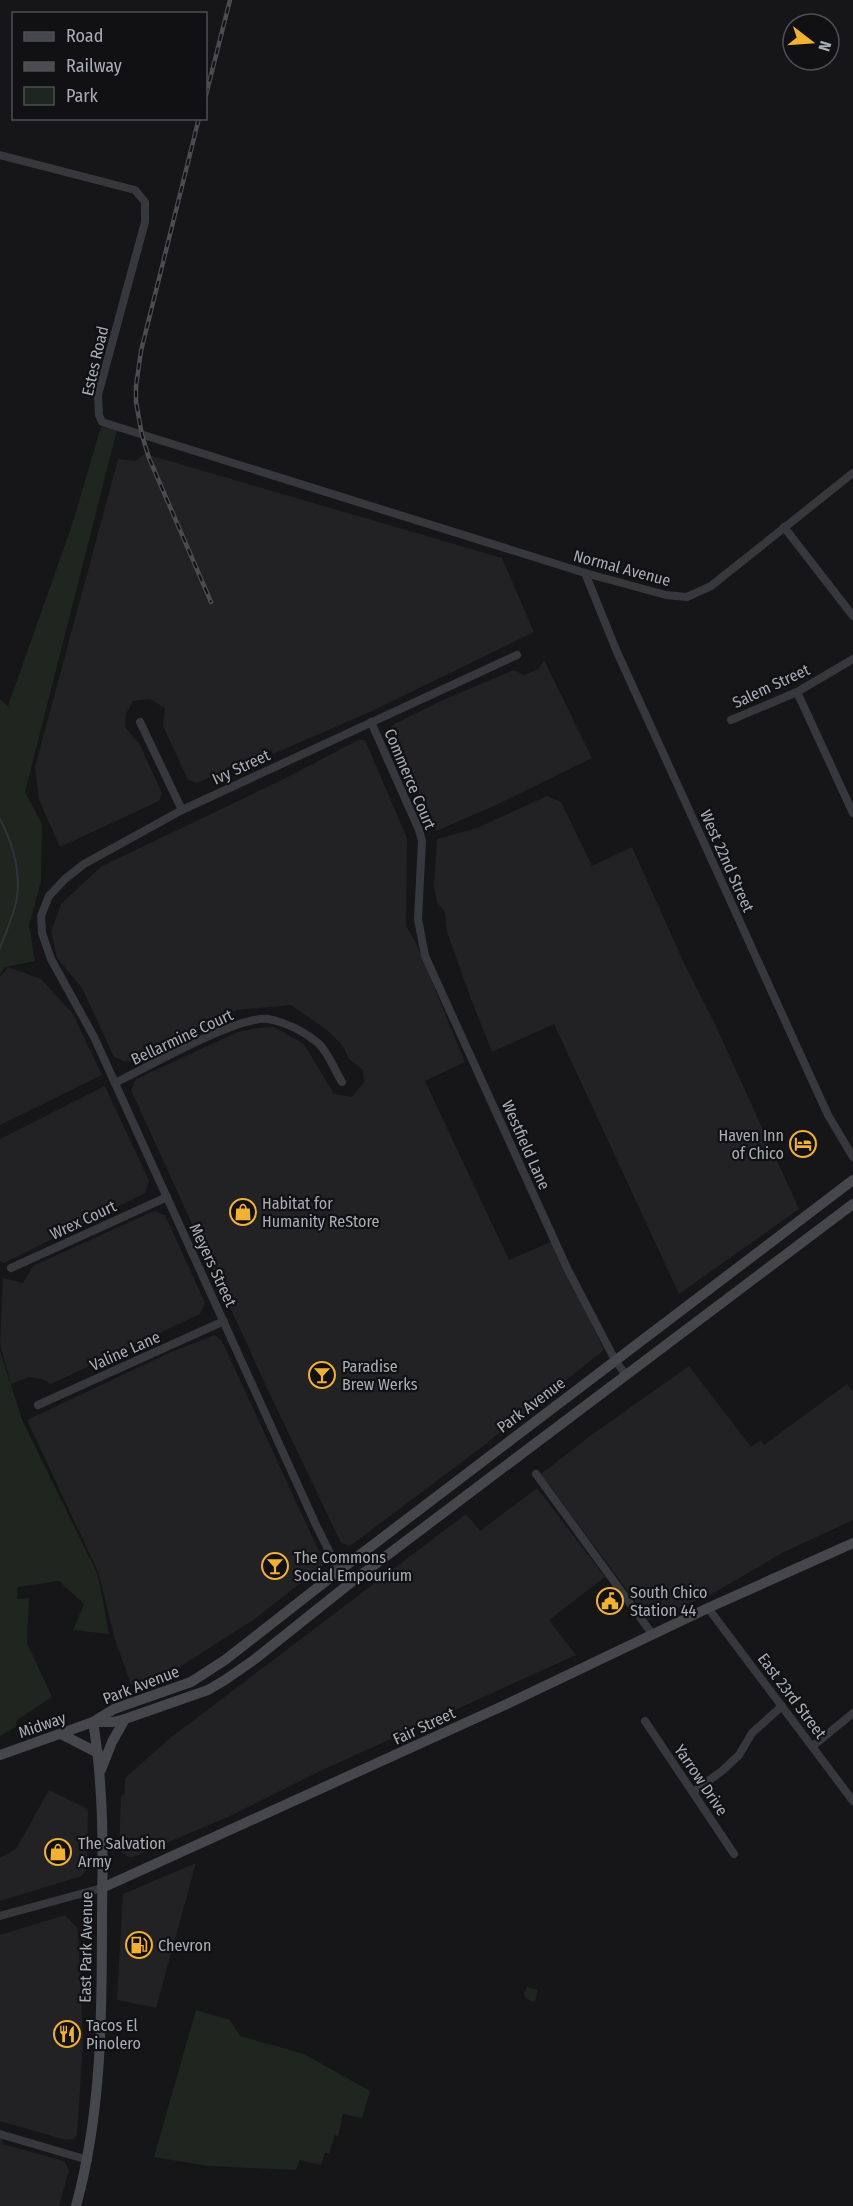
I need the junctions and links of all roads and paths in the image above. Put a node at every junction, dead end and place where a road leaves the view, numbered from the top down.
1 (0, 155) edge
2 (853, 473) edge
3 (784, 527) junction
4 (456, 532) joint
5 (585, 573) junction
6 (853, 616) edge
7 (517, 655) dead end
8 (853, 659) edge
9 (798, 692) junction
10 (730, 720) dead end
11 (140, 722) dead end
12 (371, 722) junction
13 (182, 810) junction
14 (853, 813) edge
15 (418, 919) joint
16 (51, 959) joint
17 (342, 1082) dead end
18 (115, 1083) junction
19 (853, 1157) edge
20 (853, 1180) edge
21 (167, 1197) junction
22 (853, 1204) edge
23 (11, 1268) dead end
24 (224, 1321) junction
25 (615, 1360) junction
26 (626, 1375) junction
27 (38, 1405) dead end
28 (536, 1474) dead end
29 (853, 1543) edge
30 (340, 1570) junction
31 (349, 1584) junction
32 (708, 1608) junction
33 (653, 1635) junction
34 (782, 1706) junction
35 (853, 1713) edge
36 (125, 1719) junction
37 (645, 1721) dead end
38 (93, 1722) junction
39 (61, 1734) junction
40 (813, 1746) junction
41 (98, 1753) junction
42 (3, 1754) edge
43 (100, 1773) junction
44 (693, 1792) junction
45 (853, 1801) edge
46 (734, 1854) dead end
47 (102, 1888) junction
48 (0, 1916) edge
49 (0, 2134) edge
50 (88, 2160) junction
51 (76, 2206) edge

1 - 4 street, Estes Road
2 - 3 street, Normal Avenue
3 - 5 street, Normal Avenue
3 - 6 street
4 - 5 street, Normal Avenue
5 - 19 street, West 22nd Street
7 - 12 street, Ivy Street
8 - 9 street, Salem Street
9 - 10 street, Salem Street
9 - 14 street
11 - 13 street
12 - 13 street, Ivy Street
12 - 15 street, Commerce Court
13 - 16 street, Ivy Street
15 - 25 street, Westfield Lane
16 - 18 street, Meyers Street
17 - 18 street, Bellarmine Court
18 - 21 street, Meyers Street
20 - 25 main road, Park Avenue
21 - 23 street, Wrex Court
21 - 24 street, Meyers Street
22 - 26 main road, Park Avenue
24 - 27 street, Valine Lane
24 - 30 street, Meyers Street
25 - 26 street, Westfield Lane
25 - 30 main road, Park Avenue
26 - 31 main road, Park Avenue
28 - 33 street
29 - 32 main road, Fair Street
30 - 31 street, Meyers Street
30 - 38 main road, Park Avenue
31 - 36 main road, Park Avenue
32 - 33 main road, Fair Street
32 - 34 street, East 23rd Street
33 - 47 main road, Fair Street
34 - 40 street, East 23rd Street
34 - 44 street
35 - 40 street
36 - 38 main road, Park Avenue
36 - 43 main road
37 - 44 street, Yarrow Drive
38 - 39 main road, Midway
38 - 41 main road, East Park Avenue
39 - 41 main road
39 - 42 main road, Midway
40 - 45 street, East 23rd Street
41 - 43 main road, East Park Avenue
43 - 47 main road, East Park Avenue
44 - 46 street, Yarrow Drive
47 - 48 street, Fair Street
47 - 50 main road, East Park Avenue
49 - 50 street
50 - 51 main road, East Park Avenue

